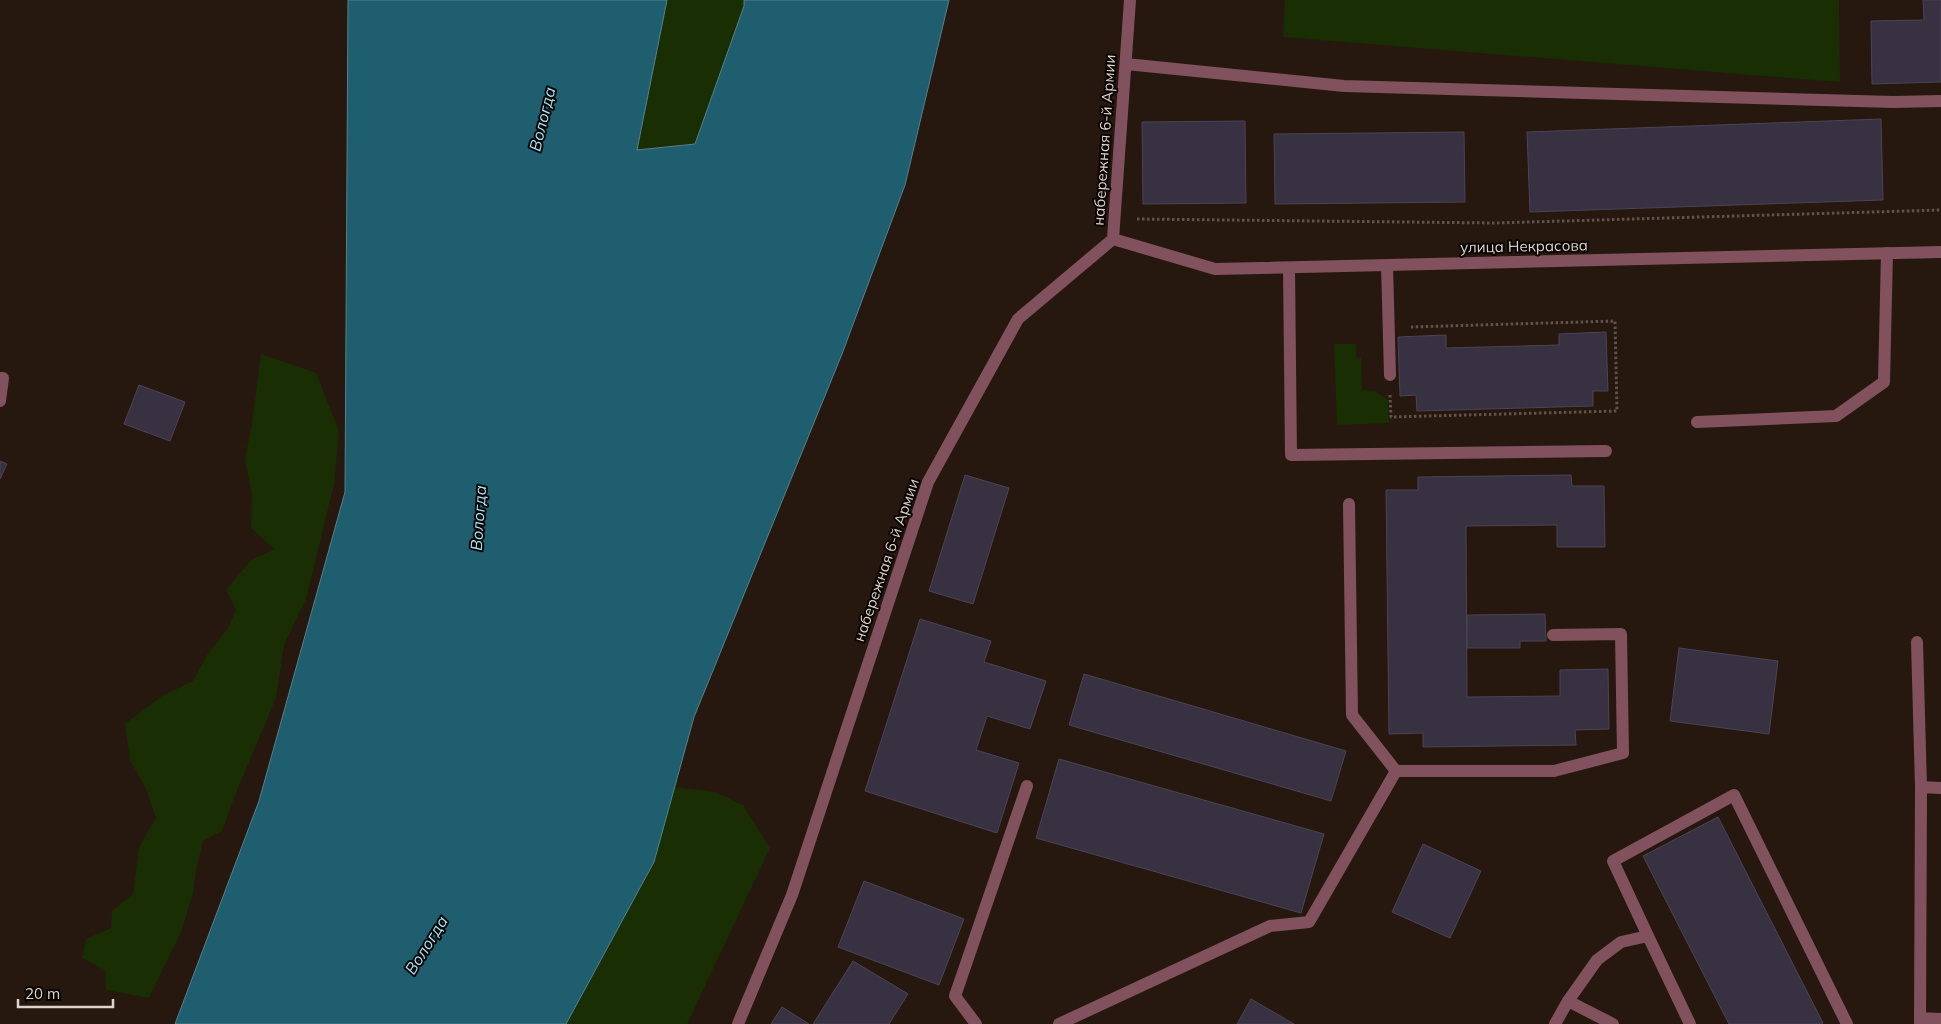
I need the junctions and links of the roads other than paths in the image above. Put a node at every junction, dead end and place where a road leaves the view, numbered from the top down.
1 (1130, 0) edge
2 (1126, 64) junction
3 (1941, 101) edge
4 (1113, 239) junction
5 (1941, 252) edge
6 (1888, 253) junction
7 (1387, 265) junction
8 (1289, 268) junction
9 (1390, 375) road end
10 (0, 378) edge
11 (0, 402) edge
12 (1697, 422) dead end
13 (1606, 451) dead end
14 (1349, 504) dead end
15 (1553, 635) dead end
16 (1917, 642) dead end
17 (1396, 771) junction
18 (1027, 786) dead end
19 (1921, 787) junction
20 (1941, 788) edge
21 (1648, 936) junction
22 (1568, 1001) junction
23 (1941, 1019) edge
24 (1920, 1021) edge
25 (738, 1024) edge
26 (976, 1024) edge
27 (1059, 1024) edge
28 (1556, 1024) edge
29 (1613, 1024) edge
30 (1690, 1024) edge
31 (1847, 1024) edge

1 - 2 street, набережная 6-й Армии
2 - 3 street
2 - 4 street, набережная 6-й Армии
4 - 8 street, улица Некрасова
4 - 25 street, набережная 6-й Армии
5 - 6 street, улица Некрасова
6 - 7 street, улица Некрасова
6 - 12 street
7 - 8 street, улица Некрасова
7 - 9 street
8 - 13 street
10 - 11 street
14 - 17 street
15 - 17 street
16 - 19 street
17 - 27 street
18 - 26 street
19 - 20 street
19 - 24 street
21 - 22 street
21 - 30 street
21 - 31 street
22 - 28 street
22 - 29 street
23 - 24 street

